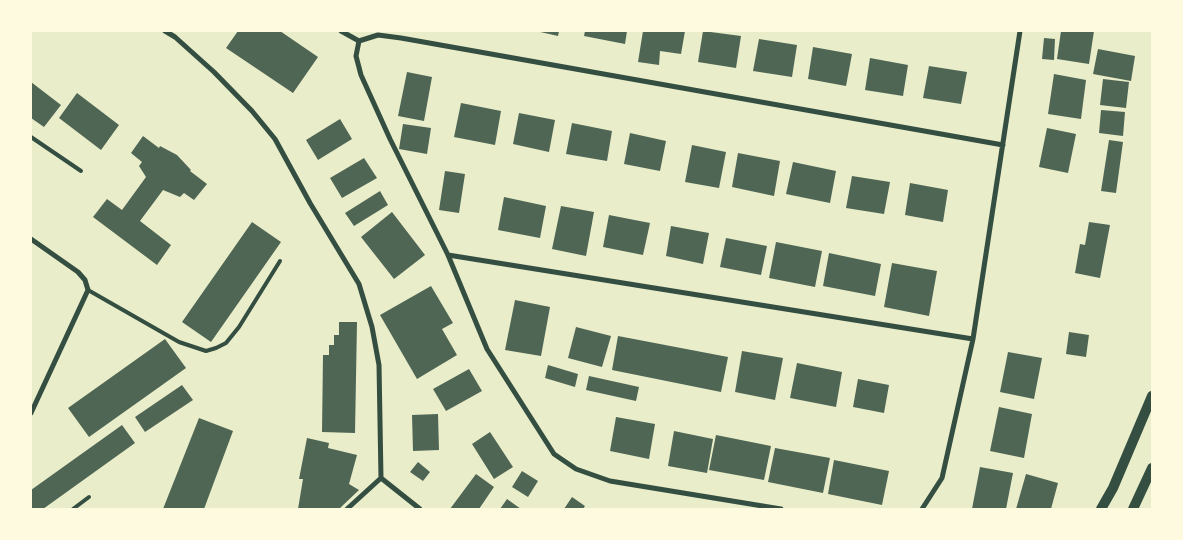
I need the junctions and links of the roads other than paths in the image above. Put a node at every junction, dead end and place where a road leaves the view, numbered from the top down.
1 (165, 31) edge
2 (340, 31) edge
3 (1020, 31) edge
4 (358, 41) junction
5 (31, 137) edge
6 (1003, 145) junction
7 (81, 171) dead end
8 (31, 239) edge
9 (448, 255) junction
10 (280, 261) dead end
11 (88, 290) junction
12 (973, 339) junction
13 (1152, 396) edge
14 (31, 413) edge
15 (1152, 468) edge
16 (381, 478) junction
17 (89, 497) dead end
18 (73, 509) edge
19 (348, 509) edge
20 (420, 509) edge
21 (781, 509) edge
22 (922, 509) edge
23 (1101, 509) edge
24 (1133, 509) edge

1 - 16 street
2 - 4 street
3 - 6 street
4 - 6 street
4 - 9 street
5 - 7 lane
6 - 12 street
8 - 11 street
9 - 12 street
9 - 21 street
10 - 11 lane
11 - 14 street
12 - 22 street
13 - 23 main road
15 - 24 main road
16 - 19 street
16 - 20 street
17 - 18 lane

